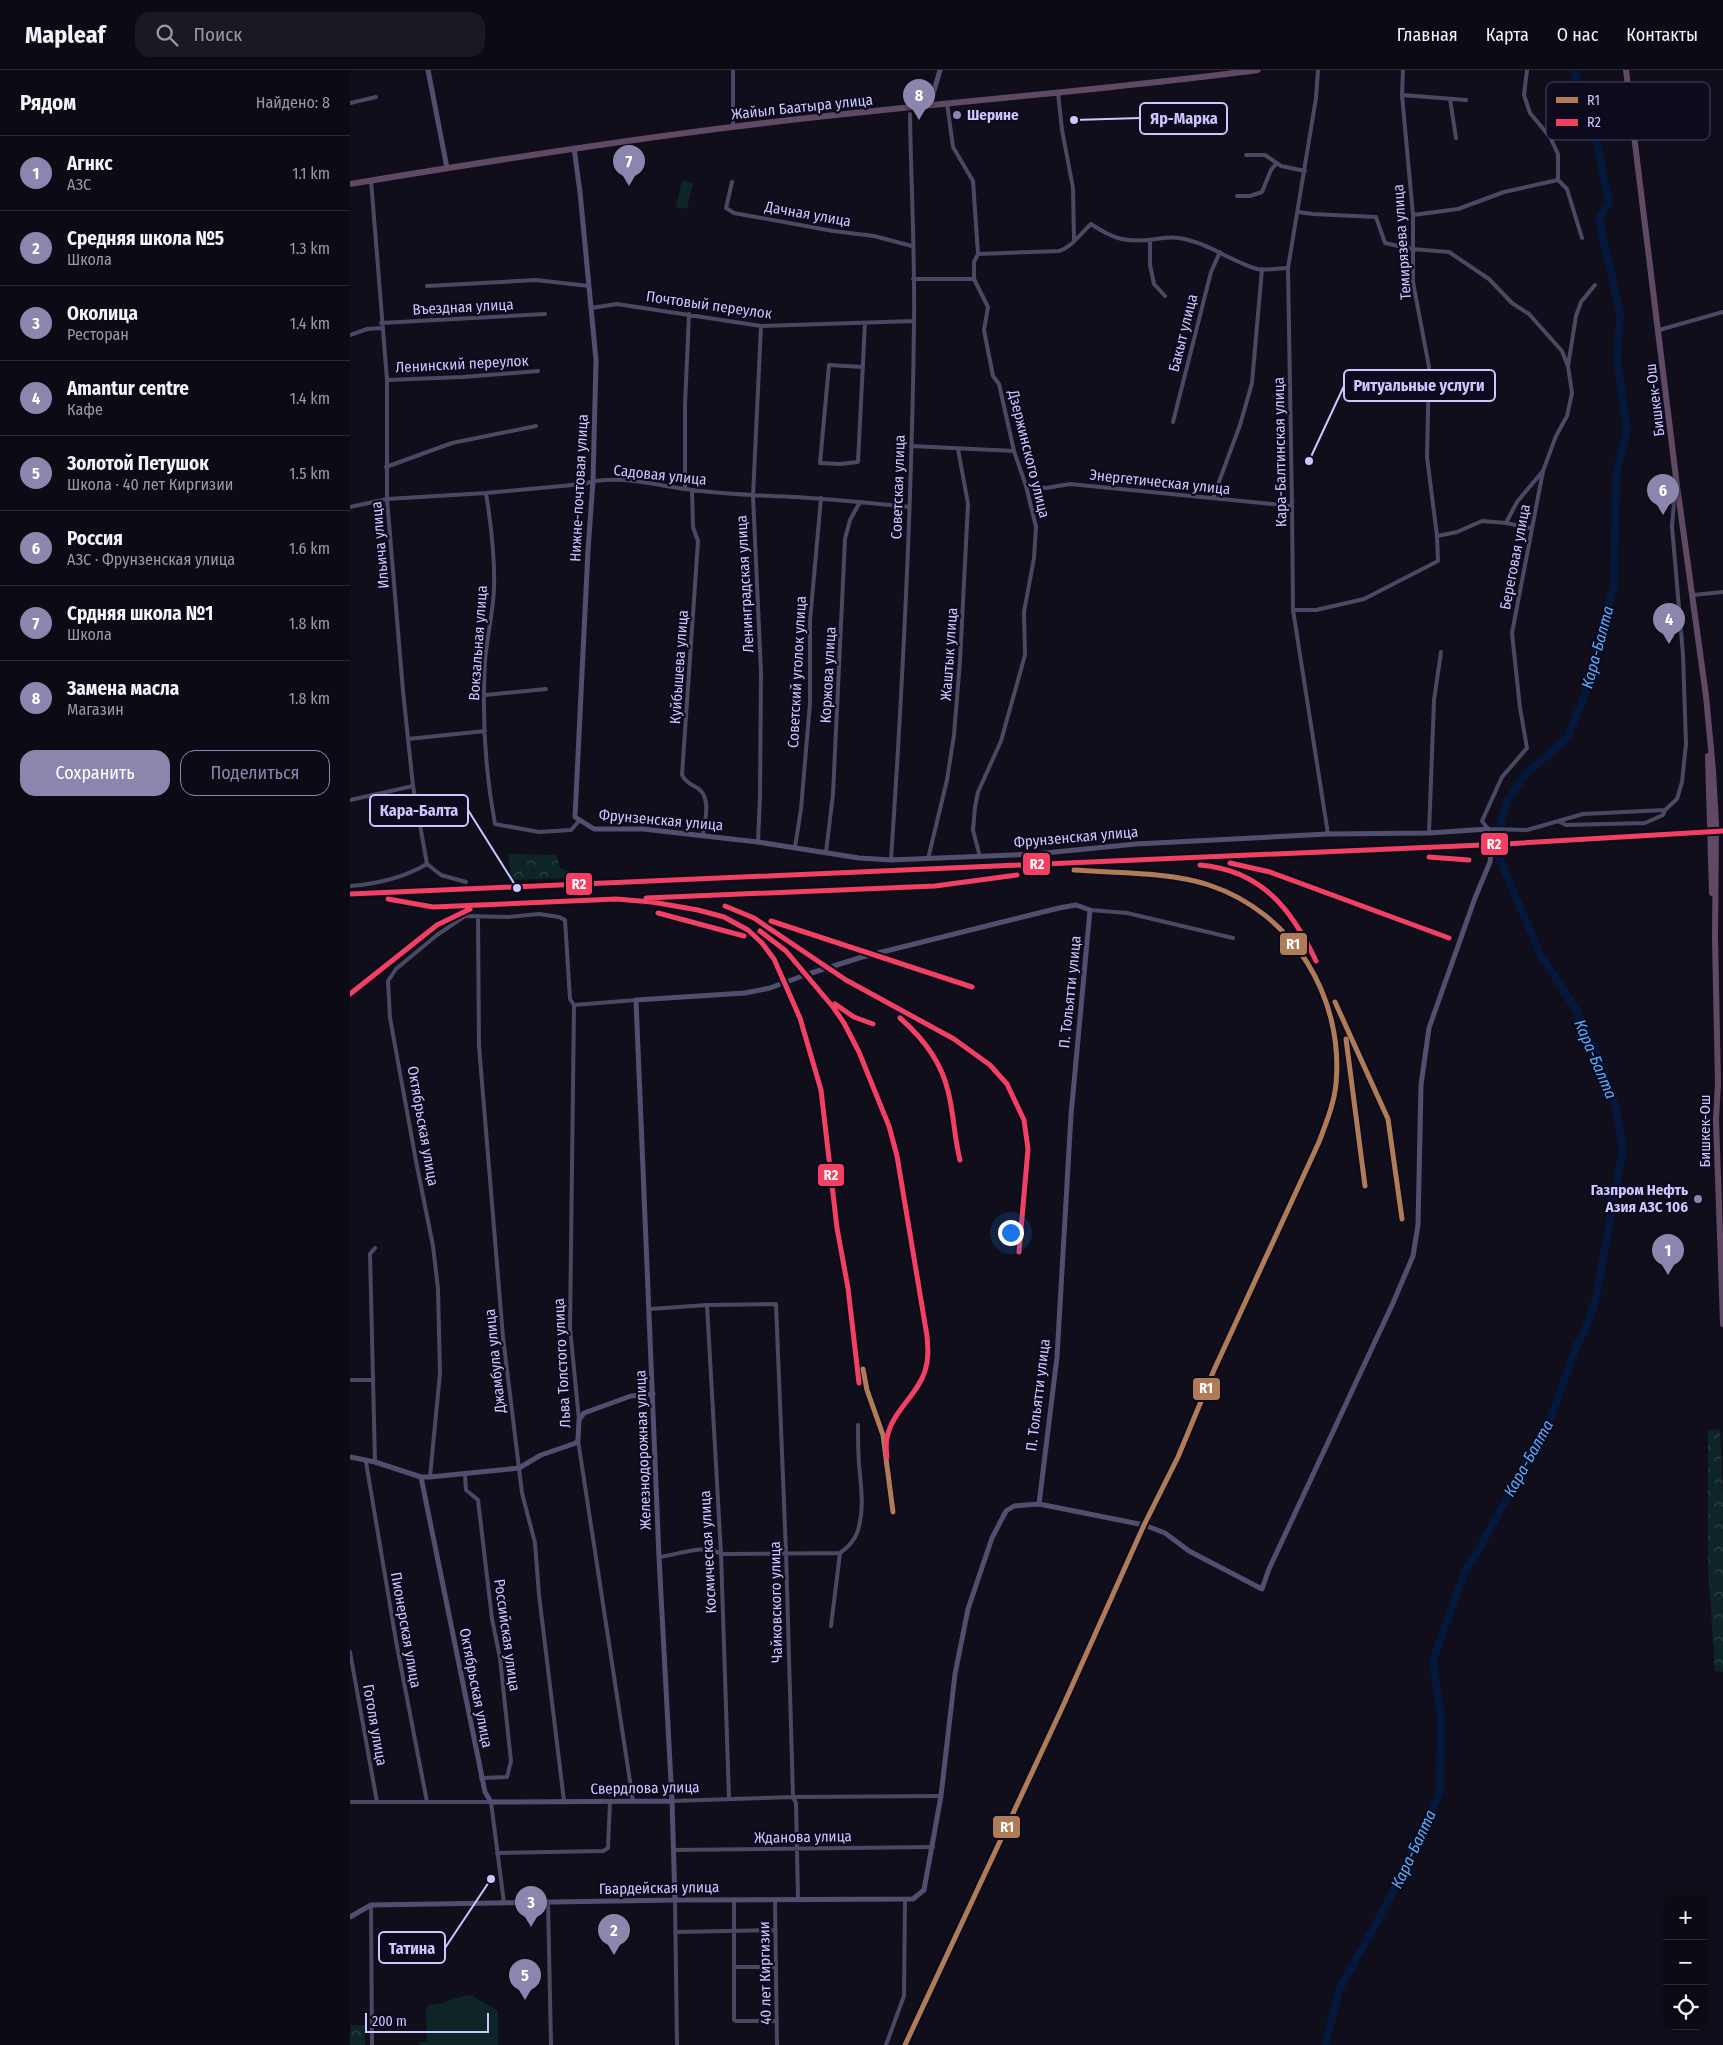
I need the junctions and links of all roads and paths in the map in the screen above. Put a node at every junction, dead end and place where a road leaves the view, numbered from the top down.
1 (428, 70) edge
2 (733, 70) edge
3 (940, 70) edge
4 (1258, 70) edge
5 (1318, 70) edge
6 (1403, 70) edge
7 (1527, 70) edge
8 (1402, 95) junction
9 (1058, 96) junction
10 (376, 97) dead end
11 (1450, 99) junction
12 (1466, 100) dead end
13 (350, 103) edge
14 (947, 104) junction
15 (930, 105) junction
16 (910, 111) junction
17 (733, 127) junction
18 (1546, 132) edge
19 (1456, 138) dead end
20 (1551, 140) edge
21 (1635, 140) edge
22 (575, 152) junction
23 (1246, 155) dead end
24 (1276, 164) junction
25 (447, 168) junction
26 (1305, 171) junction
27 (371, 180) junction
28 (1558, 180) junction
29 (732, 182) dead end
30 (350, 184) edge
31 (1237, 196) dead end
32 (1298, 212) junction
33 (1413, 214) junction
34 (1582, 238) dead end
35 (1074, 240) junction
36 (1150, 240) junction
37 (912, 246) junction
38 (1412, 249) junction
39 (1220, 252) junction
40 (978, 254) junction
41 (1288, 268) junction
42 (1262, 269) junction
43 (913, 279) junction
44 (974, 279) junction
45 (427, 286) dead end
46 (589, 286) junction
47 (1595, 286) dead end
48 (1164, 296) dead end
49 (591, 308) junction
50 (1723, 312) edge
51 (545, 314) dead end
52 (689, 314) junction
53 (914, 320) junction
54 (381, 323) junction
55 (865, 323) junction
56 (761, 326) junction
57 (381, 328) junction
58 (1659, 330) junction
59 (350, 335) edge
60 (1568, 366) junction
61 (863, 367) junction
62 (538, 371) dead end
63 (386, 380) junction
64 (1173, 422) dead end
65 (536, 426) dead end
66 (911, 446) junction
67 (958, 450) junction
68 (1014, 451) junction
69 (386, 466) junction
70 (1543, 471) junction
71 (1676, 478) junction
72 (593, 481) junction
73 (1026, 486) junction
74 (685, 489) junction
75 (692, 490) junction
76 (486, 494) junction
77 (753, 496) junction
78 (821, 498) junction
79 (1213, 498) junction
80 (387, 499) junction
81 (860, 502) junction
82 (1292, 506) junction
83 (350, 507) edge
84 (909, 507) junction
85 (1506, 523) junction
86 (1531, 528) junction
87 (1437, 536) junction
88 (1723, 592) edge
89 (1693, 595) junction
90 (1294, 610) junction
91 (1441, 652) dead end
92 (546, 689) dead end
93 (485, 695) junction
94 (485, 730) junction
95 (408, 739) junction
96 (413, 786) junction
97 (350, 800) edge
98 (1665, 810) junction
99 (1558, 820) junction
100 (579, 821) junction
101 (495, 824) joint
102 (1488, 829) junction
103 (1429, 833) junction
104 (1328, 834) junction
105 (703, 836) junction
106 (758, 842) junction
107 (795, 847) junction
108 (826, 852) junction
109 (980, 857) junction
110 (928, 859) junction
111 (891, 860) junction
112 (427, 864) junction
113 (466, 882) dead end
114 (350, 886) edge
115 (1090, 910) junction
116 (478, 916) junction
117 (565, 920) joint
118 (1233, 938) dead end
119 (636, 1000) junction
120 (574, 1005) junction
121 (1721, 1082) edge
122 (376, 1248) dead end
123 (707, 1305) junction
124 (650, 1310) junction
125 (1723, 1324) edge
126 (350, 1380) edge
127 (373, 1380) junction
128 (653, 1394) junction
129 (579, 1420) junction
130 (858, 1425) dead end
131 (578, 1440) junction
132 (350, 1457) edge
133 (366, 1462) junction
134 (375, 1462) junction
135 (519, 1468) junction
136 (465, 1474) junction
137 (430, 1477) junction
138 (421, 1478) junction
139 (1039, 1504) junction
140 (786, 1552) junction
141 (840, 1553) junction
142 (721, 1554) junction
143 (659, 1557) junction
144 (831, 1626) dead end
145 (350, 1652) edge
146 (482, 1778) junction
147 (941, 1796) junction
148 (793, 1797) junction
149 (729, 1799) junction
150 (564, 1801) junction
151 (633, 1801) junction
152 (672, 1801) junction
153 (350, 1802) edge
154 (377, 1802) junction
155 (427, 1802) junction
156 (491, 1802) junction
157 (610, 1802) junction
158 (933, 1847) junction
159 (797, 1848) junction
160 (673, 1850) junction
161 (497, 1853) junction
162 (798, 1899) junction
163 (905, 1899) junction
164 (675, 1900) junction
165 (734, 1900) junction
166 (775, 1900) junction
167 (548, 1902) junction
168 (504, 1903) junction
169 (371, 1905) junction
170 (350, 1917) edge
171 (776, 1930) junction
172 (734, 1931) junction
173 (675, 1932) junction
174 (735, 1967) junction
175 (776, 1967) junction
176 (777, 2021) junction
177 (372, 2045) edge
178 (551, 2045) edge
179 (677, 2045) edge
180 (777, 2045) edge
181 (886, 2045) edge

1 - 25 street
2 - 17 street
3 - 15 street
4 - 9 highway, Жайыл Баатыра улица
5 - 26 street, Кара-Балтинская улица
6 - 8 street, Темирязева улица
7 - 18 street
8 - 11 street
8 - 33 street, Темирязева улица
9 - 14 highway, Жайыл Баатыра улица
9 - 35 street
10 - 13 street
11 - 12 street
11 - 19 street
14 - 15 highway, Жайыл Баатыра улица
14 - 40 street
15 - 16 highway, Жайыл Баатыра улица
16 - 17 highway, Жайыл Баатыра улица
16 - 37 street, Советская улица
17 - 22 highway, Жайыл Баатыра улица
20 - 28 street
21 - 58 highway, Бишкек-Ош
22 - 25 highway, Жайыл Баатыра улица
22 - 46 street, Нижне-почтовая улица
23 - 24 street
24 - 26 street
24 - 31 street
25 - 27 highway, Жайыл Баатыра улица
26 - 32 street, Кара-Балтинская улица
27 - 30 highway, Жайыл Баатыра улица
27 - 54 street, Ильича улица
28 - 33 street
28 - 34 street
29 - 37 street, Дачная улица
32 - 38 street
32 - 41 street, Кара-Балтинская улица
33 - 38 street, Темирязева улица
35 - 36 street
35 - 40 street
36 - 39 street
36 - 48 street
37 - 43 street, Советская улица
38 - 60 street
38 - 87 street, Темирязева улица
39 - 42 street
39 - 64 street, Бакыт улица
40 - 44 street, Дзержинского улица
41 - 42 street
41 - 82 street, Кара-Балтинская улица
42 - 79 street, Кара-Балтинская улица
43 - 44 street
43 - 53 street, Советская улица
44 - 68 street, Дзержинского улица
45 - 46 street
46 - 49 street, Нижне-почтовая улица
47 - 60 street, Береговая улица
49 - 52 street, Почтовый переулок
49 - 72 street, Нижне-почтовая улица
50 - 58 street
51 - 54 street, Въездная улица
52 - 56 street, Почтовый переулок
52 - 74 street
53 - 55 street, Почтовый переулок
53 - 66 street, Советская улица
54 - 57 street, Ильича улица
55 - 56 street, Почтовый переулок
55 - 61 street
56 - 77 street, Ленинградская улица
57 - 59 street
57 - 63 street, Ильича улица
58 - 71 highway, Бишкек-Ош
60 - 70 street, Береговая улица
61 - 61 street
62 - 63 street, Ленинский переулок
63 - 69 street, Ильича улица
65 - 69 street
66 - 67 street
66 - 84 street, Советская улица
67 - 68 street
67 - 110 street, Жаштык улица
68 - 73 street, Дзержинского улица
69 - 80 street, Ильича улица
70 - 85 street
70 - 86 street, Береговая улица
71 - 89 highway, Бишкек-Ош
71 - 98 street
72 - 74 street, Садовая улица
72 - 76 street, Садовая улица
72 - 100 street, Нижне-почтовая улица
73 - 79 street, Энергетическая улица
73 - 109 street, Дзержинского улица
74 - 75 street, Садовая улица
75 - 77 street, Садовая улица
75 - 105 street, Куйбышева улица
76 - 80 street, Садовая улица
76 - 93 street, Вокзальная улица
77 - 78 street, Садовая улица
77 - 106 street, Ленинградская улица
78 - 81 street, Садовая улица
78 - 107 street, Советский уголок улица
79 - 82 street, Энергетическая улица
80 - 83 street, Садовая улица
80 - 95 street, Ильича улица
81 - 84 street, Садовая улица
81 - 108 street, Коржова улица
82 - 90 street, Кара-Балтинская улица
84 - 111 street, Советская улица
85 - 86 street
85 - 87 street
86 - 102 street, Береговая улица
87 - 90 street, Темирязева улица
88 - 89 street
89 - 121 highway, Бишкек-Ош
90 - 104 street, Кара-Балтинская улица
91 - 103 street
92 - 93 street
93 - 94 street, Вокзальная улица
94 - 95 street
94 - 101 street, Вокзальная улица
95 - 96 street, Ильича улица
96 - 97 street
96 - 112 street, Ильича улица
98 - 99 street, Фрунзенская улица
98 - 99 street
99 - 102 street, Фрунзенская улица
100 - 101 street, Фрунзенская улица
100 - 105 street, Фрунзенская улица
102 - 103 street, Фрунзенская улица
102 - 139 street
103 - 104 street, Фрунзенская улица
104 - 109 street, Фрунзенская улица
105 - 106 street, Фрунзенская улица
106 - 107 street, Фрунзенская улица
107 - 108 street, Фрунзенская улица
108 - 111 street, Фрунзенская улица
109 - 110 street, Фрунзенская улица
110 - 111 street, Фрунзенская улица
112 - 113 street
112 - 114 street
115 - 118 street
115 - 119 street
115 - 139 street, П. Тольятти улица
116 - 117 street, Октябрьская улица
116 - 135 street, Джамбула улица
116 - 137 street, Октябрьская улица
117 - 120 street, Льва Толстого улица
119 - 120 street
119 - 124 street, Железнодорожная улица
120 - 129 street, Льва Толстого улица
121 - 125 highway, Бишкек-Ош
122 - 127 street
123 - 124 street
123 - 140 street, Чайковского улица
123 - 142 street, Космическая улица
124 - 128 street, Железнодорожная улица
126 - 127 street
127 - 134 street
128 - 129 street
128 - 143 street, Железнодорожная улица
129 - 131 street, Льва Толстого улица
130 - 141 street
131 - 135 street
131 - 151 street, Льва Толстого улица
132 - 133 street
133 - 134 street
133 - 155 street, Пионерская улица
134 - 138 street
135 - 136 street
135 - 150 street, Джамбула улица
136 - 137 street
136 - 146 street, Российская улица
137 - 138 street
138 - 146 street, Октябрьская улица
139 - 147 street
140 - 141 street
140 - 142 street
140 - 148 street, Чайковского улица
141 - 144 street
142 - 143 street
142 - 149 street, Космическая улица
143 - 152 street, Железнодорожная улица
145 - 154 street, Гоголя улица
146 - 156 street, Октябрьская улица
147 - 148 street, Свердлова улица
147 - 158 street
148 - 149 street, Свердлова улица
148 - 159 street, Чайковского улица
149 - 152 street, Свердлова улица
150 - 156 street, Свердлова улица
150 - 157 street, Свердлова улица
151 - 152 street, Свердлова улица
151 - 157 street, Свердлова улица
152 - 160 street, Железнодорожная улица
153 - 154 street, Свердлова улица
154 - 155 street, Свердлова улица
155 - 156 street, Свердлова улица
156 - 161 street, Октябрьская улица
157 - 161 street
158 - 159 street, Жданова улица
158 - 163 street
159 - 160 street, Жданова улица
159 - 162 street, Чайковского улица
160 - 164 street, Железнодорожная улица
161 - 168 street, Октябрьская улица
162 - 163 street, Гвардейская улица
162 - 166 street, Гвардейская улица
163 - 181 street
164 - 165 street, Гвардейская улица
164 - 167 street, Гвардейская улица
164 - 173 street
165 - 166 street, Гвардейская улица
165 - 172 street
166 - 171 street, 40 лет Киргизии
167 - 168 street, Гвардейская улица
167 - 178 street
168 - 169 street, Гвардейская улица
169 - 170 street, Гвардейская улица
169 - 177 street
171 - 172 street
171 - 175 street, 40 лет Киргизии
172 - 173 street
172 - 174 street
173 - 179 street
174 - 175 street
174 - 176 street
175 - 176 street, 40 лет Киргизии
176 - 180 street, 40 лет Киргизии

